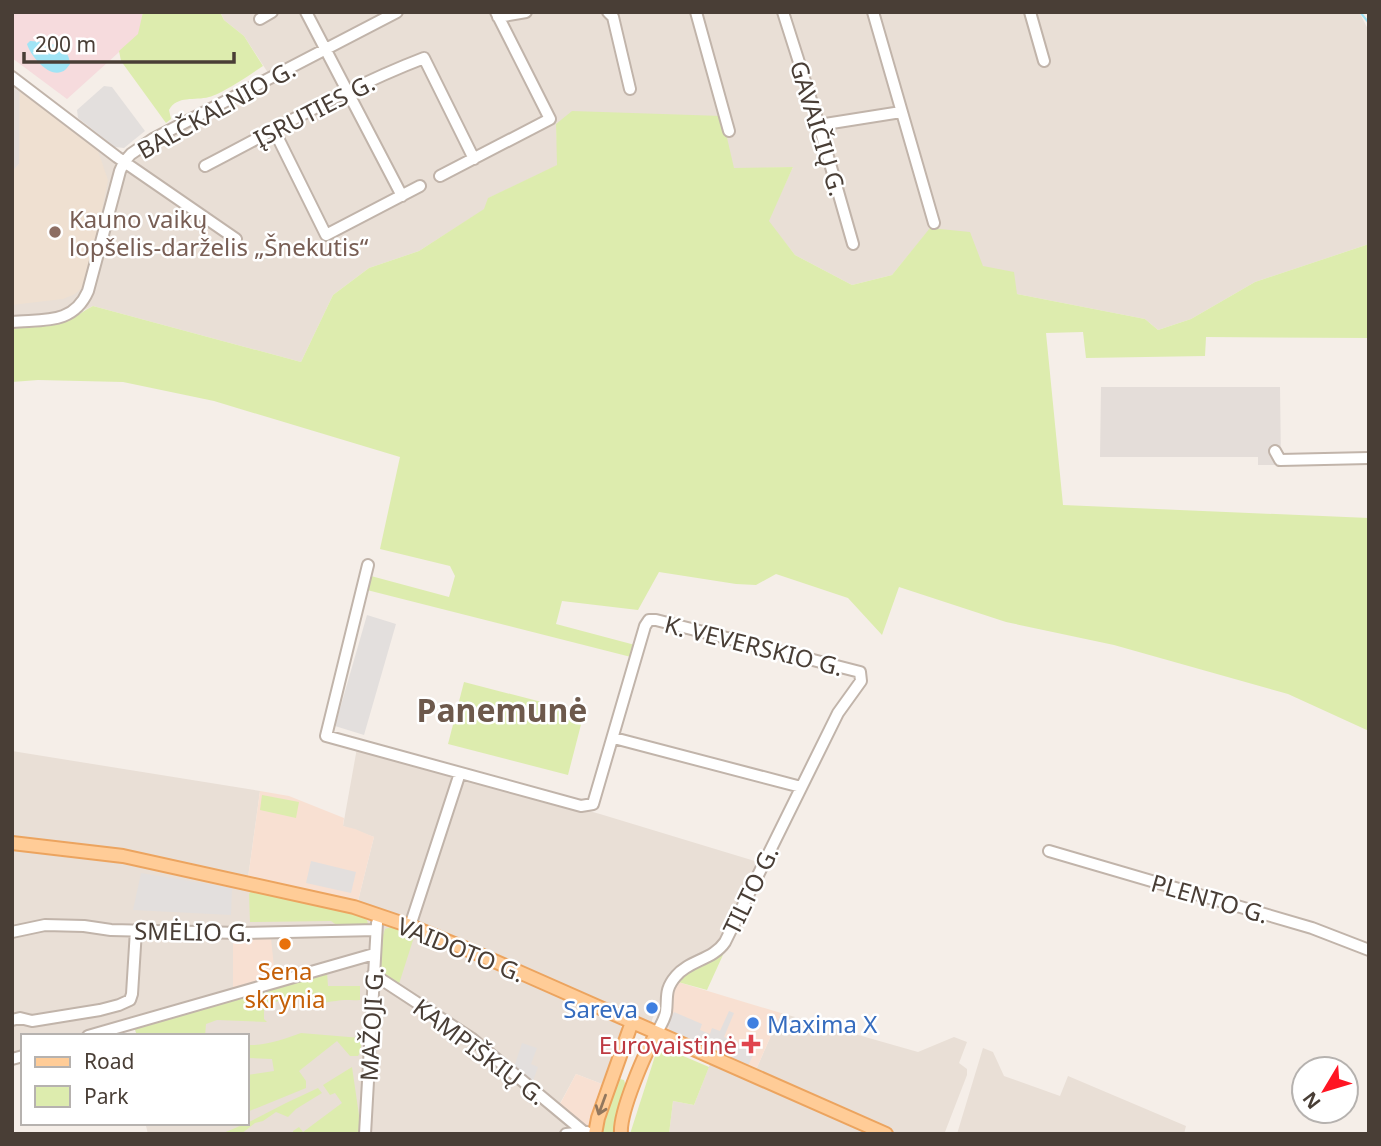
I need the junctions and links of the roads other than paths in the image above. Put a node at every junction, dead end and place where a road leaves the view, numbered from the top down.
1 (272, 12) edge
2 (306, 12) edge
3 (397, 12) edge
4 (526, 12) edge
5 (696, 12) edge
6 (783, 12) edge
7 (873, 12) edge
8 (1030, 12) edge
9 (497, 15) edge
10 (611, 15) edge
11 (260, 19) dead end
12 (325, 50) junction
13 (1044, 61) dead end
14 (12, 77) edge
15 (630, 89) dead end
16 (347, 92) junction
17 (901, 113) junction
18 (819, 125) junction
19 (274, 130) junction
20 (729, 131) dead end
21 (474, 159) junction
22 (124, 162) junction
23 (205, 166) dead end
24 (440, 176) dead end
25 (420, 186) dead end
26 (402, 196) junction
27 (934, 223) dead end
28 (236, 239) dead end
29 (853, 244) dead end
30 (12, 322) edge
31 (1275, 451) dead end
32 (1369, 458) edge
33 (368, 565) dead end
34 (860, 672) joint
35 (614, 738) junction
36 (460, 773) junction
37 (802, 787) junction
38 (12, 842) edge
39 (1049, 851) dead end
40 (378, 915) junction
41 (410, 926) junction
42 (136, 930) junction
43 (376, 930) junction
44 (12, 932) edge
45 (1369, 950) edge
46 (374, 954) junction
47 (373, 974) junction
48 (12, 1020) edge
49 (632, 1022) junction
50 (657, 1033) junction
51 (95, 1034) edge
52 (612, 1079) junction
53 (633, 1089) junction
54 (866, 1130) edge
55 (591, 1133) edge
56 (366, 1134) edge
57 (566, 1134) edge
58 (621, 1134) edge
59 (886, 1134) edge

1 - 11 street
2 - 12 street
3 - 12 street, BALČKALNIO G.
4 - 9 street
5 - 20 street
6 - 18 street, GAVAIČIŲ G.
7 - 17 street
8 - 13 street
9 - 21 street
10 - 15 street
12 - 16 street
12 - 22 street, BALČKALNIO G.
14 - 22 street, BALČKALNIO G.
16 - 19 street, ĮSRUTIES G.
16 - 21 street, ĮSRUTIES G.
16 - 26 street
17 - 18 street
17 - 27 street
18 - 29 street, GAVAIČIŲ G.
19 - 23 street, ĮSRUTIES G.
19 - 26 street
21 - 24 street
22 - 28 street
22 - 30 street
25 - 26 street
31 - 32 street
33 - 36 street
34 - 35 street, K. VEVERSKIO G.
34 - 37 street, TILTO G.
35 - 36 street, K. VEVERSKIO G.
35 - 37 street
36 - 41 street
37 - 50 street, TILTO G.
38 - 40 main road, VAIDOTO G.
39 - 45 street, PLENTO G.
40 - 41 main road, VAIDOTO G.
40 - 43 street, MAŽOJI G.
41 - 49 main road, VAIDOTO G.
42 - 43 street, SMĖLIO G.
42 - 44 street, SMĖLIO G.
42 - 48 street
43 - 46 street, MAŽOJI G.
46 - 47 street, MAŽOJI G.
46 - 51 street
47 - 55 street, KAMPIŠKIŲ G.
47 - 56 street, MAŽOJI G.
49 - 50 main road, VAIDOTO G.
49 - 52 main road
50 - 53 main road, TILTO G.
50 - 54 main road, VAIDOTO G.
52 - 53 main road
52 -> 55 main road
53 - 58 main road, TILTO G.
54 - 59 main road, VAIDOTO G.
55 - 57 street

